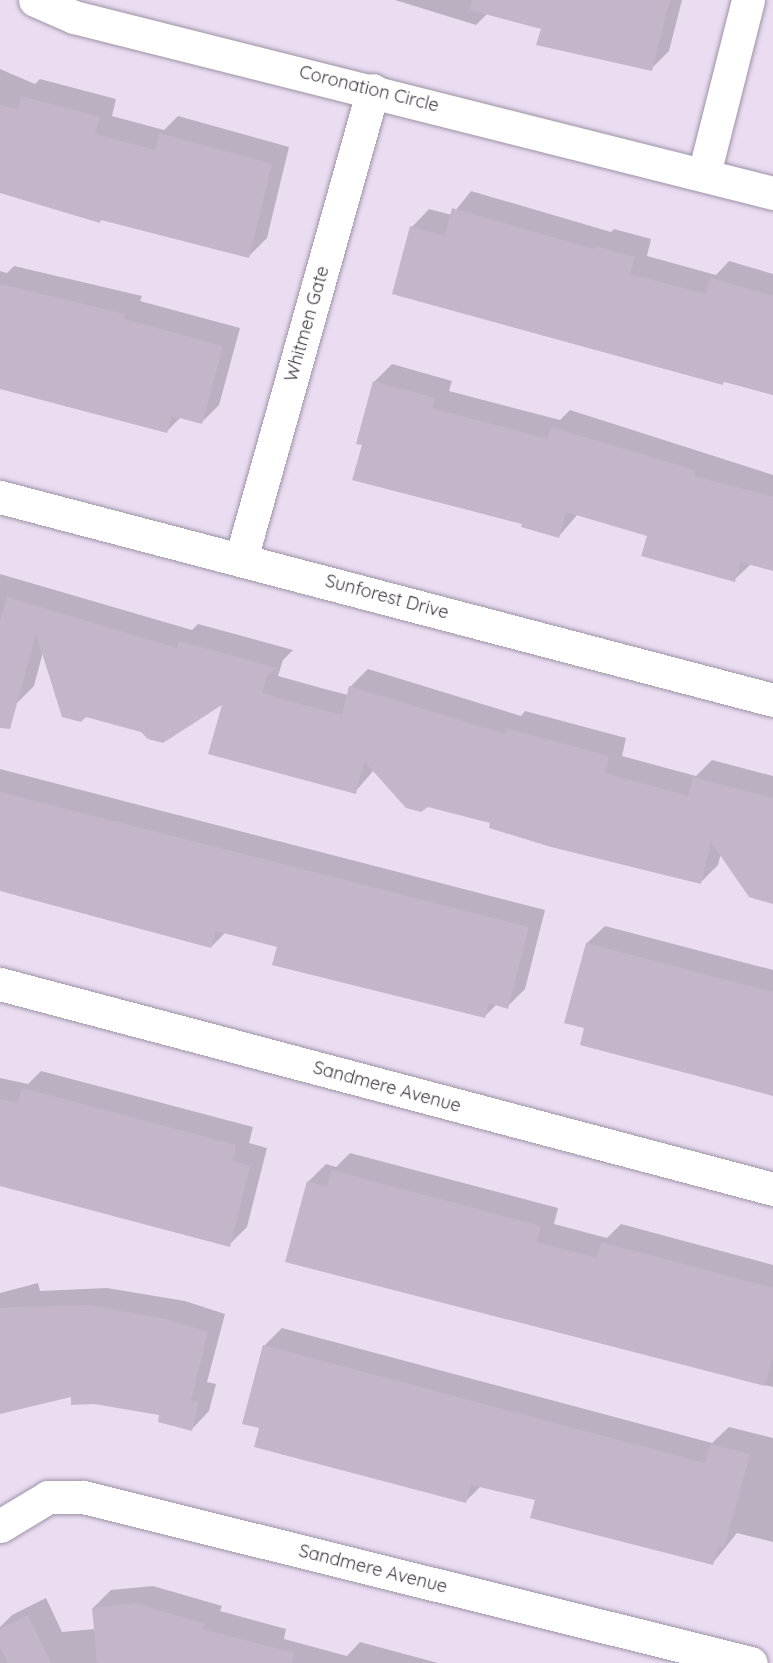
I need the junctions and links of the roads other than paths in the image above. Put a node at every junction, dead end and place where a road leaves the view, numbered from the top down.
1 (35, 0) edge
2 (748, 0) edge
3 (374, 90) junction
4 (704, 174) junction
5 (773, 193) edge
6 (0, 497) edge
7 (241, 559) junction
8 (773, 700) edge
9 (0, 984) edge
10 (773, 1189) edge
11 (0, 1527) edge
12 (751, 1663) edge

1 - 3 street, Coronation Circle
2 - 4 street
3 - 4 street, Coronation Circle
3 - 7 street, Whitmen Gate
4 - 5 street, Coronation Circle
6 - 7 street, Sunforest Drive
7 - 8 street, Sunforest Drive
9 - 10 street, Sandmere Avenue
11 - 12 street, Sandmere Avenue

